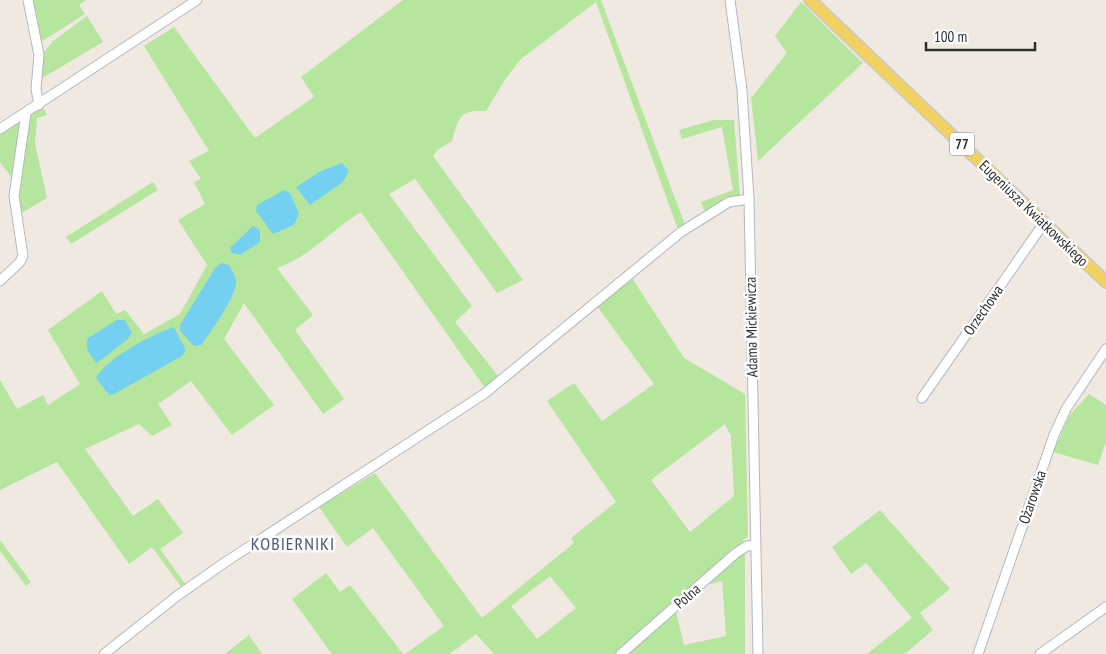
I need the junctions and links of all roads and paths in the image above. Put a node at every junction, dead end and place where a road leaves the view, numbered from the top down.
1 (28, 0) edge
2 (197, 0) edge
3 (730, 0) edge
4 (810, 0) edge
5 (38, 105) junction
6 (26, 113) junction
7 (0, 130) edge
8 (749, 199) junction
9 (1044, 223) junction
10 (0, 281) edge
11 (1106, 282) edge
12 (1106, 349) edge
13 (922, 398) dead end
14 (755, 545) junction
15 (1105, 606) edge
16 (104, 654) edge
17 (621, 654) edge
18 (758, 654) edge
19 (978, 654) edge
20 (1040, 654) edge

1 - 5 street
2 - 5 street
3 - 8 street, Adama Mickiewicza
4 - 9 main road, Eugeniusza Kwiatkowskiego / 77
5 - 6 street
6 - 7 street
6 - 10 street
8 - 14 street, Adama Mickiewicza
8 - 16 street
9 - 11 main road, Eugeniusza Kwiatkowskiego / 77
9 - 13 street, Orzechowa
12 - 19 street, Ożarowska
14 - 17 street, Polna
14 - 18 street, Adama Mickiewicza
15 - 20 street

